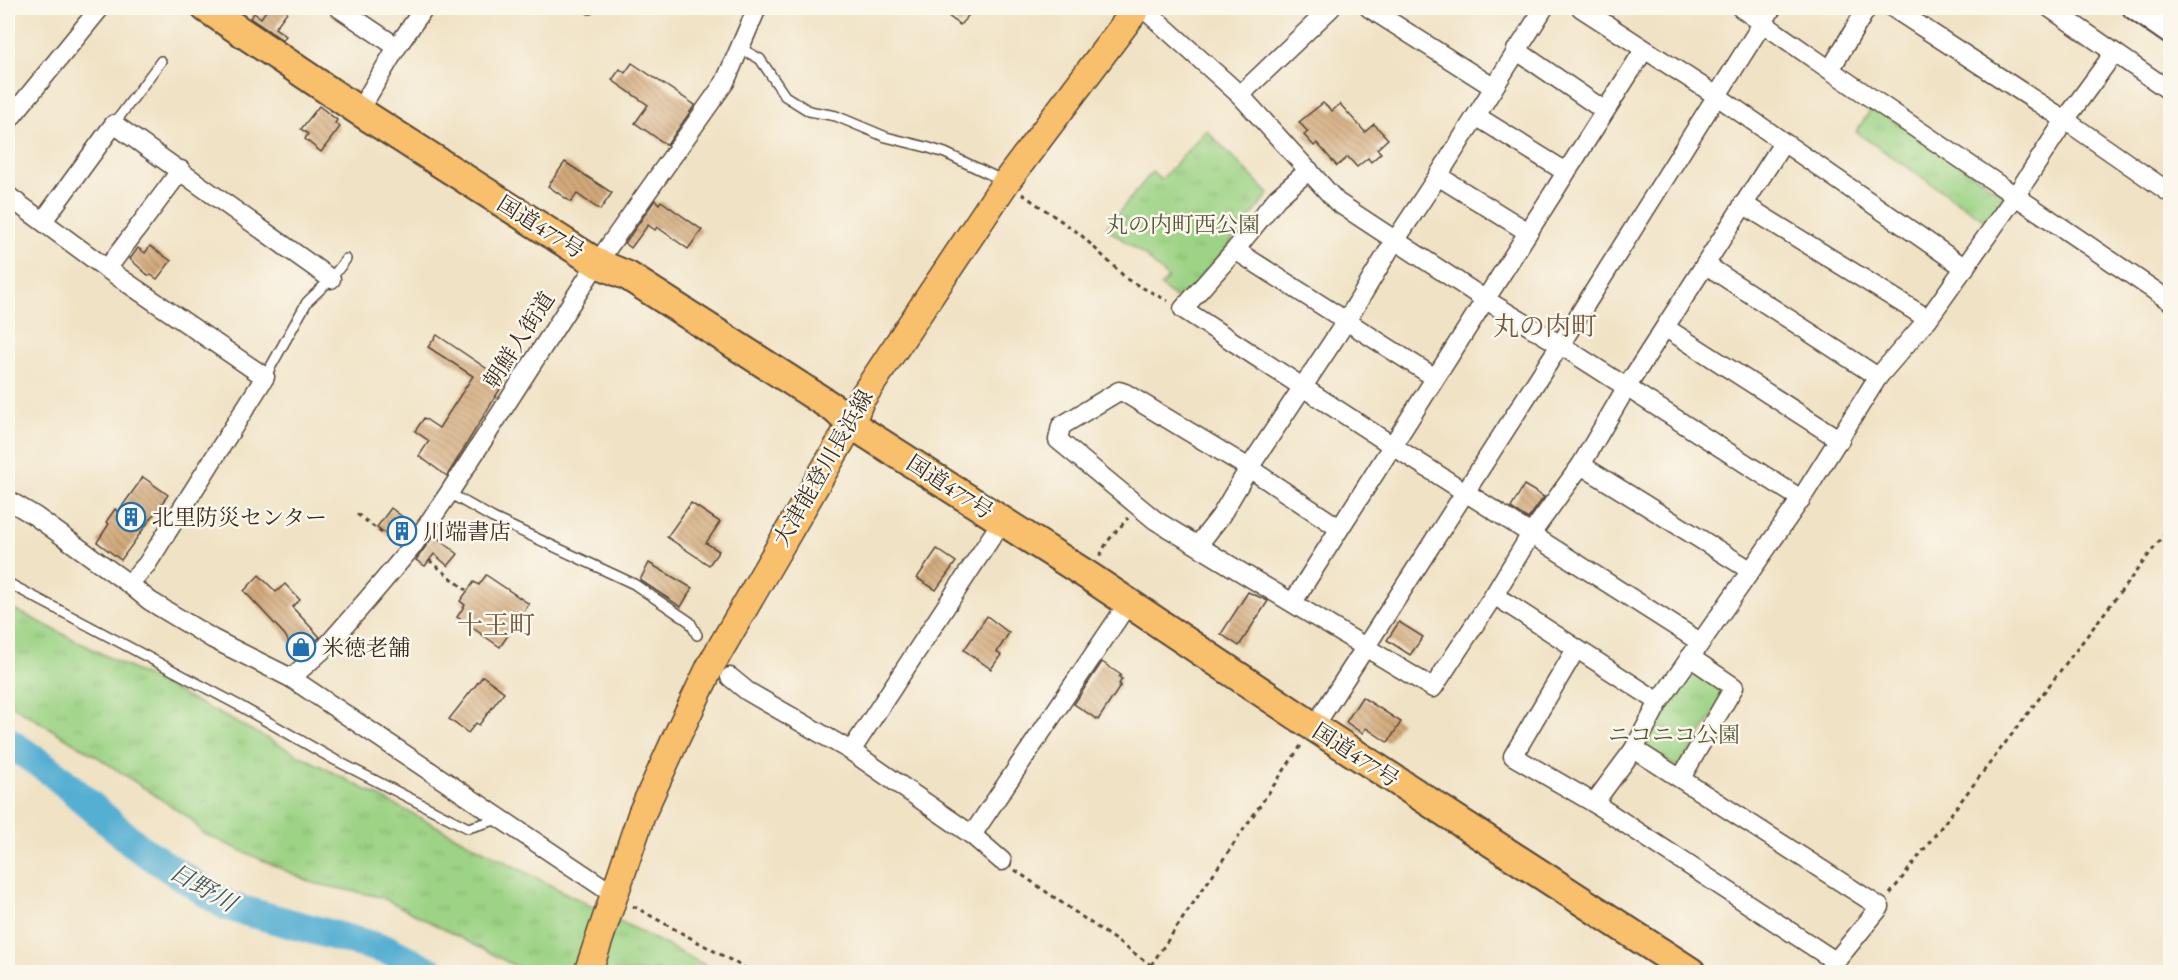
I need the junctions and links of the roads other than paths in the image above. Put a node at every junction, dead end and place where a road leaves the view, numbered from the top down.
1 (100, 8) edge
2 (206, 8) edge
3 (339, 8) edge
4 (424, 8) edge
5 (757, 8) edge
6 (1137, 8) edge
7 (1143, 8) edge
8 (1330, 8) edge
9 (1369, 8) edge
10 (1544, 8) edge
11 (1581, 8) edge
12 (1741, 8) edge
13 (1867, 8) edge
14 (1893, 8) edge
15 (2050, 8) edge
16 (2134, 8) edge
17 (1768, 15) edge
18 (2170, 33) edge
19 (397, 47) junction
20 (740, 48) junction
21 (1516, 50) junction
22 (1644, 50) junction
23 (2114, 53) junction
24 (160, 61) dead end
25 (1830, 70) junction
26 (1493, 87) junction
27 (2170, 90) edge
28 (1240, 95) junction
29 (1717, 96) junction
30 (359, 111) junction
31 (1605, 111) junction
32 (1476, 116) junction
33 (2065, 120) junction
34 (8, 121) edge
35 (114, 124) junction
36 (1783, 143) junction
37 (181, 170) junction
38 (1309, 171) junction
39 (1566, 172) junction
40 (1438, 176) junction
41 (1006, 182) junction
42 (2170, 194) edge
43 (2016, 195) junction
44 (8, 196) edge
45 (1743, 204) junction
46 (43, 221) junction
47 (1528, 232) junction
48 (1395, 240) junction
49 (1235, 250) junction
50 (346, 259) dead end
51 (597, 263) junction
52 (1706, 265) junction
53 (1965, 268) junction
54 (107, 269) junction
55 (331, 279) junction
56 (1486, 300) junction
57 (2170, 301) edge
58 (1928, 319) junction
59 (1347, 320) junction
60 (1666, 327) junction
61 (1559, 344) junction
62 (265, 377) junction
63 (1434, 377) junction
64 (1878, 377) junction
65 (1303, 387) junction
66 (1626, 388) junction
67 (851, 424) junction
68 (1840, 440) junction
69 (1393, 446) junction
70 (1581, 465) junction
71 (1249, 468) junction
72 (1465, 492) junction
73 (449, 493) junction
74 (1801, 499) junction
75 (8, 500) edge
76 (1002, 521) junction
77 (1339, 528) junction
78 (1531, 534) junction
79 (1198, 545) junction
80 (1750, 570) junction
81 (8, 583) edge
82 (129, 584) junction
83 (1494, 595) junction
84 (1129, 602) junction
85 (1293, 602) junction
86 (697, 635) dead end
87 (1365, 648) junction
88 (1576, 649) junction
89 (1695, 649) junction
90 (730, 677) dead end
91 (291, 678) junction
92 (1659, 702) junction
93 (1314, 728) junction
94 (1634, 749) junction
95 (851, 751) junction
96 (1681, 778) junction
97 (1594, 803) junction
98 (499, 819) junction
99 (972, 835) junction
100 (1002, 861) road end
101 (611, 900) junction
102 (1831, 967) edge
103 (588, 972) edge
104 (1691, 972) edge

1 - 34 street
2 - 30 highway, 国道477号
3 - 19 street
4 - 19 street
5 - 20 street, 朝鮮人街道
6 - 41 main road, 大津能登川長浜線
7 - 28 street
8 - 28 street
9 - 26 street
10 - 21 street
11 - 22 street
12 - 17 street
13 - 25 street
14 - 33 street
15 - 23 street
16 - 18 street
17 - 25 street
17 - 29 street
19 - 30 street
20 - 41 lane
20 - 51 street, 朝鮮人街道
21 - 26 street
21 - 31 street
22 - 29 street
22 - 31 street
23 - 27 street
23 - 33 street
24 - 35 lane
25 - 43 street
26 - 32 street
28 - 38 street
29 - 36 street
29 - 61 street
30 - 51 highway, 国道477号
31 - 39 street
32 - 39 street
32 - 40 street
33 - 42 street
33 - 43 street
35 - 37 street
35 - 46 street
36 - 45 street
36 - 53 street
37 - 54 street
37 - 55 street
38 - 48 street
38 - 49 street
39 - 47 street
40 - 47 street
40 - 48 street
41 - 67 main road, 大津能登川長浜線
43 - 53 street
43 - 57 street
44 - 46 street
45 - 52 street
45 - 58 street
46 - 54 street
47 - 56 street
48 - 56 street
48 - 59 street
49 - 59 street
49 - 65 street
50 - 55 lane
51 - 67 highway, 国道477号
51 - 73 street, 朝鮮人街道
52 - 60 street
52 - 64 street
53 - 58 street
54 - 62 street
55 - 62 lane
56 - 61 street
56 - 63 street
58 - 64 street
59 - 63 street
59 - 65 street
60 - 66 street
60 - 68 street
61 - 66 street
61 - 72 street
62 - 82 street
63 - 69 street
64 - 68 street
65 - 69 street
65 - 71 street
66 - 70 street
66 - 74 street
67 - 76 highway, 国道477号
67 - 101 main road, 大津能登川長浜線
68 - 74 street
69 - 72 street
69 - 77 street
70 - 78 street
70 - 80 street
71 - 77 street
71 - 79 street
71 - 79 street
72 - 78 street
72 - 87 street
73 - 86 lane
73 - 91 street, 朝鮮人街道
74 - 80 street
75 - 82 street
76 - 84 highway, 国道477号
76 - 95 street
77 - 85 street
78 - 83 street
78 - 89 street
79 - 85 street
80 - 89 street
81 - 98 lane
82 - 91 street
83 - 87 street
83 - 88 street
84 - 93 highway, 国道477号
84 - 99 street
85 - 87 street
87 - 93 street
88 - 92 street
88 - 97 street
89 - 92 street
89 - 96 street
90 - 95 street
91 - 98 street
92 - 94 street
93 - 104 highway, 国道477号
94 - 96 street
94 - 97 street
95 - 99 street
96 - 102 street
97 - 102 street
98 - 101 street
99 - 100 street
101 - 103 main road, 大津能登川長浜線

